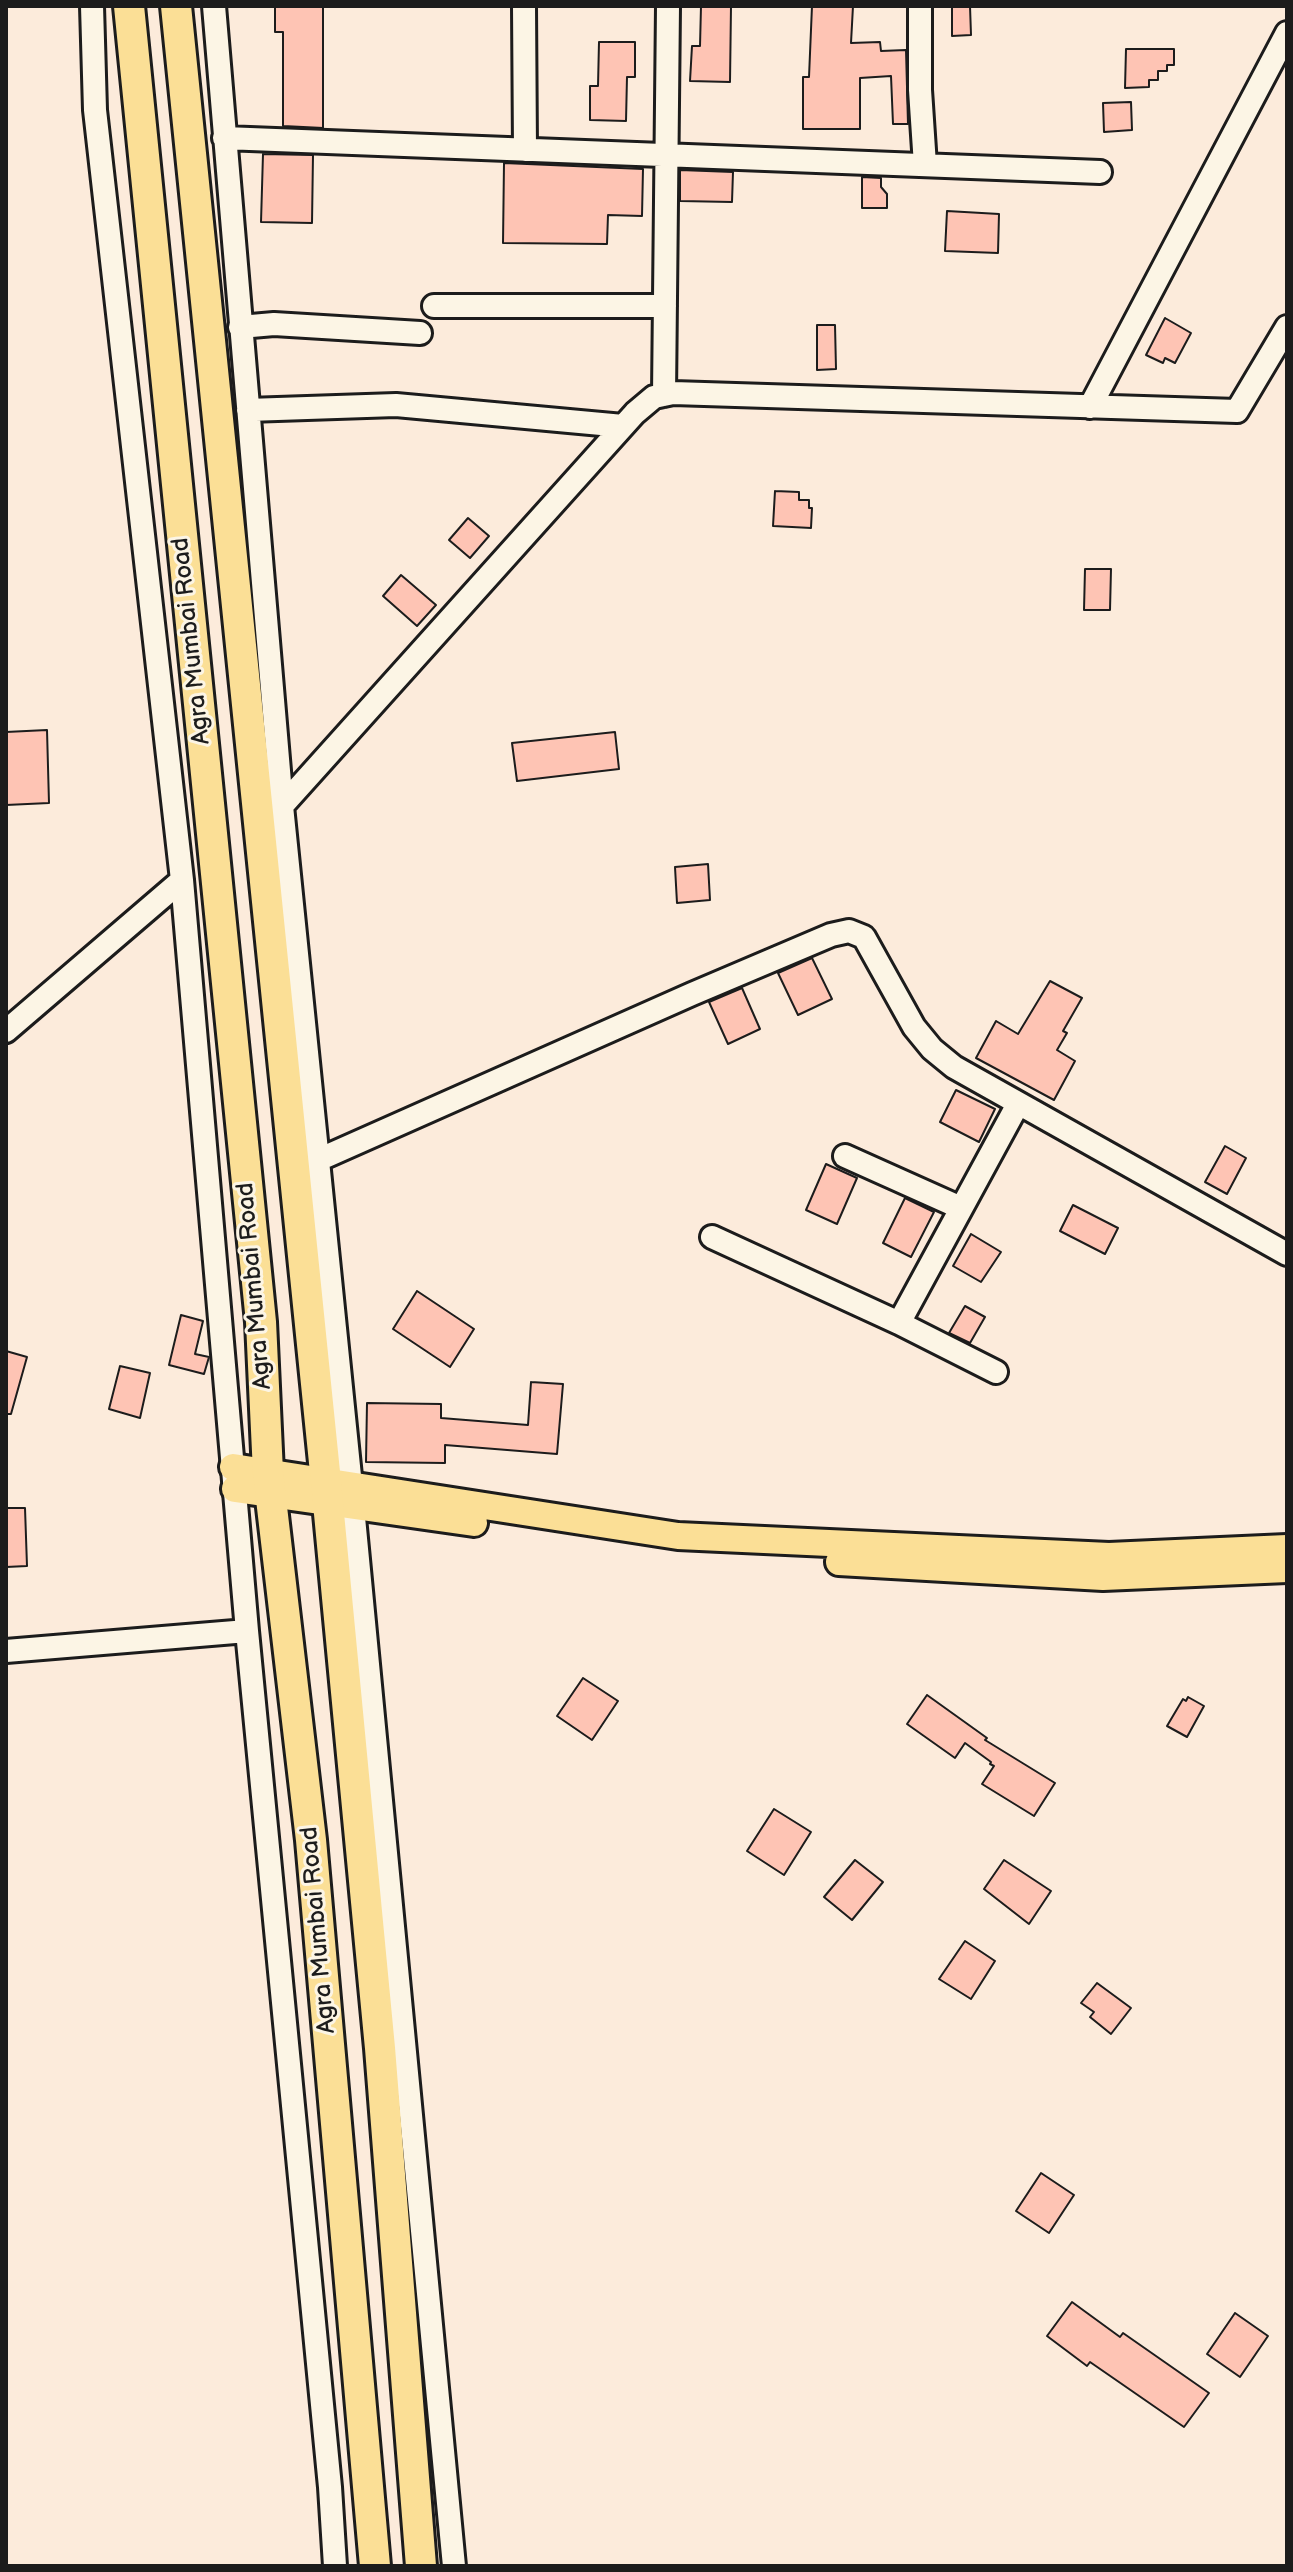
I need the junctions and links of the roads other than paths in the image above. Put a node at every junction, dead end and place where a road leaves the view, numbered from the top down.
1 (92, 6) edge
2 (129, 6) edge
3 (176, 6) edge
4 (214, 6) edge
5 (524, 6) edge
6 (668, 6) edge
7 (920, 6) edge
8 (1287, 33) edge
9 (224, 138) junction
10 (525, 150) junction
11 (667, 155) junction
12 (925, 165) junction
13 (1100, 172) dead end
14 (434, 306) dead end
15 (665, 306) junction
16 (240, 327) junction
17 (1287, 327) edge
18 (420, 333) dead end
19 (664, 395) junction
20 (1090, 407) junction
21 (248, 410) junction
22 (623, 426) junction
23 (282, 806) junction
24 (182, 880) junction
25 (6, 1031) edge
26 (1018, 1104) junction
27 (845, 1156) dead end
28 (318, 1160) junction
29 (961, 1208) junction
30 (712, 1237) dead end
31 (1287, 1254) edge
32 (899, 1323) junction
33 (996, 1372) dead end
34 (234, 1478) junction
35 (269, 1484) junction
36 (339, 1494) junction
37 (1287, 1548) edge
38 (1287, 1569) edge
39 (247, 1631) junction
40 (6, 1651) edge
41 (335, 2566) edge
42 (375, 2566) edge
43 (421, 2566) edge
44 (454, 2566) edge

1 - 24 street
2 - 35 highway, Agra Mumbai Road
3 - 36 highway, Agra Mumbai Road
4 - 9 street
5 - 10 street
6 - 11 street
7 - 12 street
8 - 20 street
9 - 10 street
9 - 16 street
10 - 11 street
11 - 12 street
11 - 15 street
12 - 13 street
14 - 15 street
15 - 19 street
16 - 18 street
16 - 21 street
17 - 20 street
19 - 20 street
19 - 22 street
21 - 22 street
21 - 23 street
22 - 23 street
23 - 28 street
24 - 25 street
24 - 34 street
26 - 28 street
26 - 29 street
26 - 31 street
27 - 29 street
28 - 36 street
29 - 32 street
30 - 32 street
32 - 33 street
34 - 35 main road
34 - 39 street
35 - 36 main road
35 - 42 highway, Agra Mumbai Road
36 - 37 main road
36 - 38 main road
36 - 43 highway, Agra Mumbai Road
36 - 44 street
39 - 40 street
39 - 41 street

